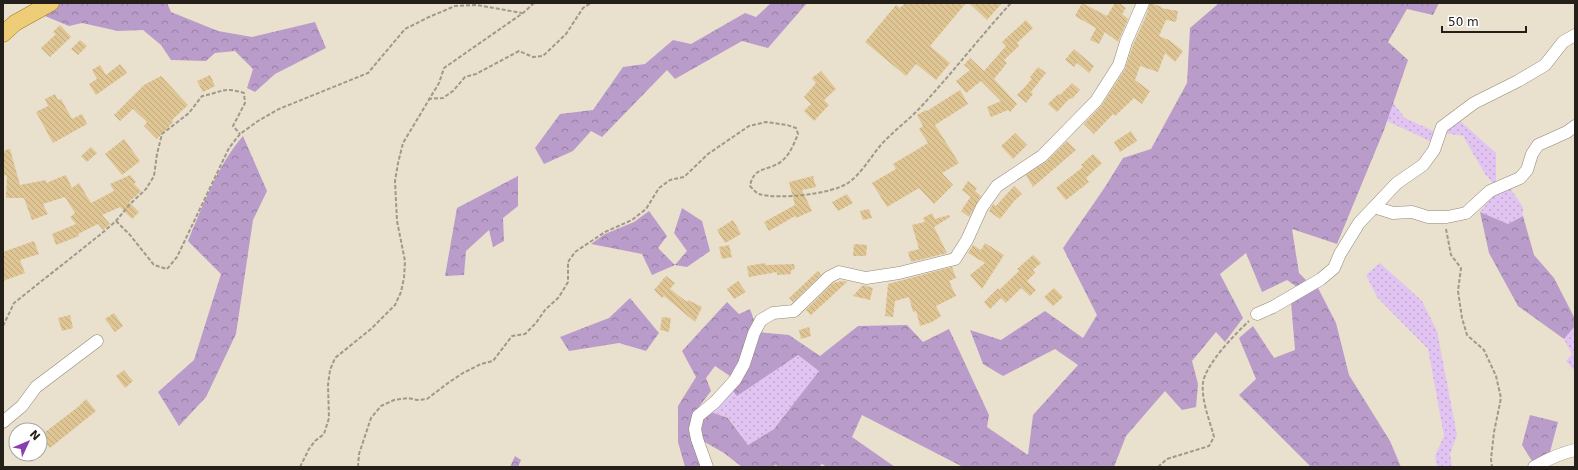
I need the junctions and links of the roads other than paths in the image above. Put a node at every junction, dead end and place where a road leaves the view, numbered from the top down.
1 (51, 3) edge
2 (1142, 3) edge
3 (3, 34) edge
4 (1575, 35) edge
5 (1575, 126) edge
6 (1374, 207) junction
7 (1257, 314) road end
8 (97, 341) dead end
9 (3, 422) edge
10 (1575, 450) edge
11 (707, 467) edge
12 (1534, 467) edge

1 - 3 main road
2 - 11 street
4 - 6 street
5 - 6 street
6 - 7 street
8 - 9 street
10 - 12 street

